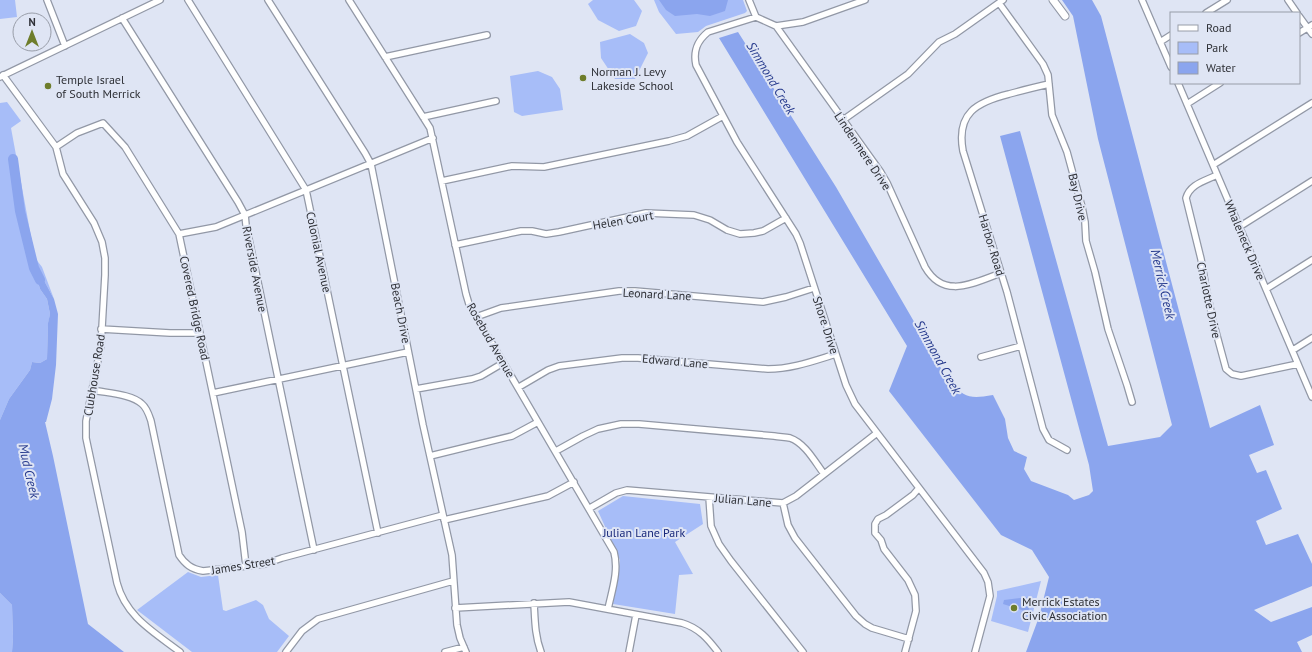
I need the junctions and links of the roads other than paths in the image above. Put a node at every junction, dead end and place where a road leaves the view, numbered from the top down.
1 (47, 0) edge
2 (160, 0) edge
3 (188, 0) edge
4 (268, 0) edge
5 (349, 0) edge
6 (749, 0) edge
7 (865, 0) edge
8 (1053, 0) edge
9 (1142, 0) edge
10 (1227, 0) edge
11 (1288, 0) edge
12 (1001, 1) edge
13 (1208, 12) edge
14 (1296, 12) edge
15 (1065, 16) dead end
16 (756, 17) junction
17 (1300, 17) edge
18 (122, 18) junction
19 (776, 26) junction
20 (1310, 26) edge
21 (1300, 32) edge
22 (1312, 34) edge
23 (487, 35) dead end
24 (1170, 36) edge
25 (1160, 42) junction
26 (65, 46) junction
27 (385, 58) junction
28 (1170, 65) edge
29 (1, 76) edge
30 (1049, 84) junction
31 (1178, 84) edge
32 (1218, 84) edge
33 (496, 101) dead end
34 (1312, 103) edge
35 (1187, 104) junction
36 (723, 116) junction
37 (423, 117) junction
38 (843, 120) junction
39 (433, 138) junction
40 (56, 146) junction
41 (371, 164) junction
42 (1213, 165) junction
43 (1217, 175) junction
44 (442, 181) junction
45 (1312, 182) edge
46 (306, 190) junction
47 (245, 215) junction
48 (786, 218) junction
49 (1239, 227) junction
50 (179, 234) junction
51 (455, 245) junction
52 (1312, 260) edge
53 (1001, 274) junction
54 (814, 288) junction
55 (1266, 289) junction
56 (476, 317) junction
57 (101, 329) junction
58 (200, 333) junction
59 (1312, 338) edge
60 (1021, 346) junction
61 (1293, 350) junction
62 (408, 352) junction
63 (836, 354) junction
64 (981, 357) dead end
65 (503, 363) junction
66 (1298, 364) junction
67 (343, 366) junction
68 (278, 379) junction
69 (519, 387) junction
70 (92, 390) junction
71 (416, 390) junction
72 (213, 393) junction
73 (1312, 397) edge
74 (1132, 402) dead end
75 (538, 422) junction
76 (878, 433) junction
77 (1067, 450) dead end
78 (556, 451) junction
79 (430, 456) junction
80 (824, 474) junction
81 (574, 482) junction
82 (919, 488) junction
83 (709, 497) junction
84 (783, 503) junction
85 (590, 508) junction
86 (444, 518) junction
87 (378, 533) junction
88 (314, 550) junction
89 (246, 566) junction
90 (453, 581) junction
91 (534, 603) junction
92 (455, 608) junction
93 (608, 609) junction
94 (636, 614) junction
95 (909, 639) junction
96 (465, 649) edge
97 (180, 652) edge
98 (286, 652) edge
99 (445, 652) edge
100 (541, 652) edge
101 (629, 652) edge
102 (718, 652) edge
103 (803, 652) edge
104 (906, 652) edge
105 (975, 652) edge

1 - 26 street
2 - 18 street
3 - 46 street, Colonial Avenue
4 - 41 street, Beach Drive
5 - 27 street, Rosebud Avenue
6 - 16 street
7 - 19 street
8 - 15 street
9 - 25 street
10 - 13 street
11 - 14 street
12 - 30 street, Bay Drive
12 - 38 street
16 - 19 street
16 - 36 street, Shore Drive
17 - 20 street
18 - 26 street
18 - 47 street, Riverside Avenue
19 - 38 street, Lindenmere Drive
20 - 21 street
20 - 22 street
23 - 27 street
24 - 25 street
25 - 28 street
26 - 29 street
27 - 37 street, Rosebud Avenue
29 - 40 street, Clubhouse Road
30 - 53 street, Harbor Road
30 - 74 street, Bay Drive
31 - 35 street, Whaleneck Drive
32 - 35 street
33 - 37 street
34 - 42 street
35 - 42 street, Whaleneck Drive
36 - 44 street
36 - 48 street, Shore Drive
37 - 39 street, Rosebud Avenue
38 - 53 street, Lindenmere Drive
39 - 41 street
39 - 44 street, Rosebud Avenue
40 - 50 street, Covered Bridge Road
40 - 57 street, Clubhouse Road
41 - 46 street
41 - 62 street, Beach Drive
42 - 43 street, Whaleneck Drive
43 - 49 street, Whaleneck Drive
43 - 66 street, Charlotte Drive
44 - 51 street, Rosebud Avenue
45 - 49 street
46 - 47 street
46 - 67 street, Colonial Avenue
47 - 50 street
47 - 68 street, Riverside Avenue
48 - 51 street, Helen Court
48 - 54 street, Shore Drive
49 - 55 street, Whaleneck Drive
50 - 58 street, Covered Bridge Road
51 - 56 street, Rosebud Avenue
52 - 55 street
53 - 60 street, Harbor Road
54 - 56 street, Leonard Lane
54 - 63 street, Shore Drive
55 - 61 street, Whaleneck Drive
56 - 65 street, Rosebud Avenue
57 - 58 street
57 - 70 street, Clubhouse Road
58 - 72 street, Covered Bridge Road
59 - 61 street
60 - 64 street
60 - 77 street, Harbor Road
61 - 66 street, Whaleneck Drive
62 - 67 street
62 - 71 street, Beach Drive
63 - 69 street, Edward Lane
63 - 76 street, Shore Drive
65 - 69 street, Rosebud Avenue
65 - 71 street
66 - 73 street, Whaleneck Drive
67 - 68 street
67 - 87 street, Colonial Avenue
68 - 72 street
68 - 88 street, Riverside Avenue
69 - 75 street, Rosebud Avenue
70 - 89 street, James Street
70 - 97 street, Clubhouse Road
71 - 79 street, Beach Drive
72 - 89 street, Covered Bridge Road
75 - 78 street, Rosebud Avenue
75 - 79 street
76 - 80 street, Julian Lane
76 - 82 street, Shore Drive
78 - 80 street
78 - 81 street, Rosebud Avenue
79 - 86 street, Beach Drive
80 - 84 street, Julian Lane
81 - 85 street, Rosebud Avenue
81 - 86 street, James Street
82 - 95 street
82 - 105 street, Shore Drive
83 - 84 street, Julian Lane
83 - 85 street, Julian Lane
83 - 103 street
84 - 95 street
85 - 93 street, Rosebud Avenue
86 - 87 street, James Street
86 - 90 street, Beach Drive
87 - 88 street, James Street
88 - 89 street, James Street
90 - 92 street, Beach Drive
90 - 98 street
91 - 92 street
91 - 93 street
91 - 100 street
92 - 96 street, Beach Drive
93 - 94 street
94 - 101 street
94 - 102 street
95 - 104 street
96 - 99 street

